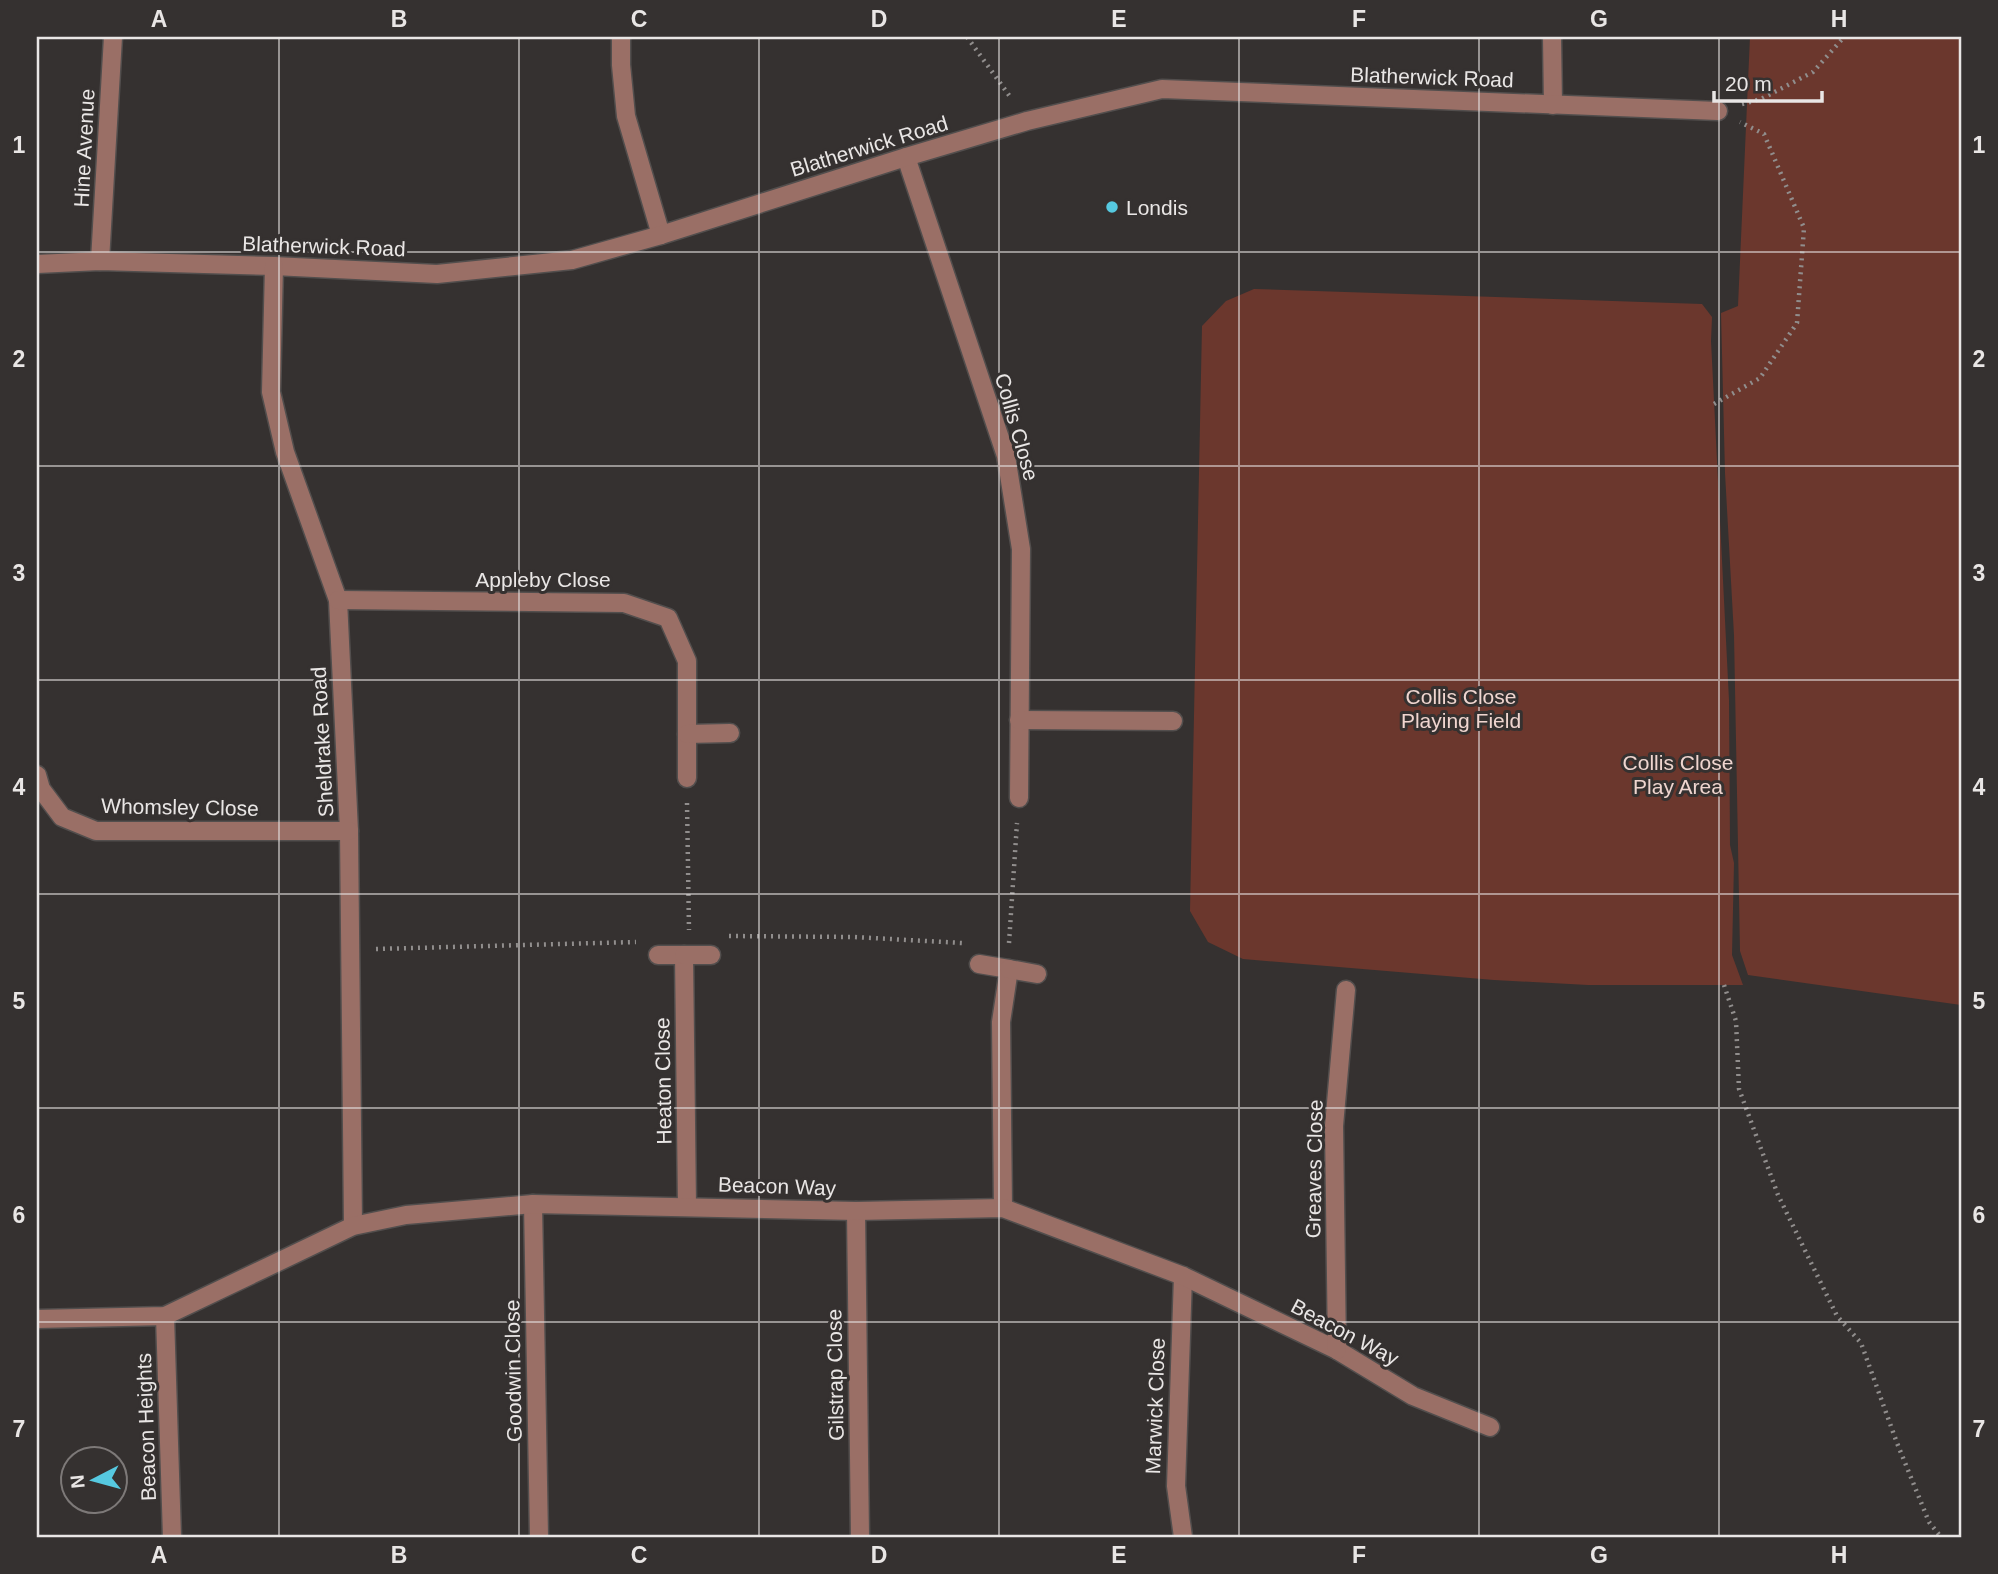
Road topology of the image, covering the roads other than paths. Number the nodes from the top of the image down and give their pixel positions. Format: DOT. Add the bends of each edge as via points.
graph roads {
  1 [pos="113,37"];
  2 [pos="621,37"];
  3 [pos="1552,37"];
  4 [pos="1553,105"];
  5 [pos="1718,111"];
  6 [pos="905,157"];
  7 [pos="661,235"];
  8 [pos="100,261"];
  9 [pos="37,264"];
  10 [pos="274,266"];
  11 [pos="338,600"];
  12 [pos="1019,720"];
  13 [pos="1173,721"];
  14 [pos="730,733"];
  15 [pos="687,734"];
  16 [pos="37,775"];
  17 [pos="687,778"];
  18 [pos="1019,798"];
  19 [pos="349,831"];
  20 [pos="658,955"];
  21 [pos="684,955"];
  22 [pos="711,955"];
  23 [pos="979,964"];
  24 [pos="1009,969"];
  25 [pos="1037,974"];
  26 [pos="1346,990"];
  27 [pos="533,1204"];
  28 [pos="687,1206"];
  29 [pos="1003,1208"];
  30 [pos="856,1211"];
  31 [pos="353,1226"];
  32 [pos="1183,1276"];
  33 [pos="165,1316"];
  34 [pos="37,1319"];
  35 [pos="1336,1350"];
  36 [pos="1490,1427"];
  37 [pos="172,1537"];
  38 [pos="539,1537"];
  39 [pos="860,1537"];
  40 [pos="1183,1537"];
  1 -- 8 [label="street, Hine Avenue"];
  2 -- 7 [label="street" via="626,116"];
  3 -- 4 [label="street"];
  4 -- 5 [label="street, Blatherwick Road"];
  4 -- 6 [label="street, Blatherwick Road" via="1161,89"];
  6 -- 7 [label="street, Blatherwick Road"];
  6 -- 12 [label="street, Collis Close" via="1006,456 1021,549"];
  7 -- 10 [label="street, Blatherwick Road" via="572,260 437,274"];
  8 -- 9 [label="street, Blatherwick Road"];
  8 -- 10 [label="street, Blatherwick Road"];
  10 -- 11 [label="street, Sheldrake Road" via="271,392 285,453"];
  11 -- 15 [label="street, Appleby Close" via="624,603 668,618 687,661"];
  11 -- 19 [label="street, Sheldrake Road"];
  12 -- 13 [label="street"];
  12 -- 18 [label="street, Collis Close"];
  14 -- 15 [label="street"];
  15 -- 17 [label="street, Appleby Close"];
  16 -- 19 [label="street, Whomsley Close" via="41,789 62,817 96,831"];
  19 -- 31 [label="street, Sheldrake Road"];
  20 -- 21 [label="street"];
  21 -- 22 [label="street"];
  21 -- 28 [label="street, Heaton Close"];
  23 -- 24 [label="street"];
  24 -- 25 [label="street"];
  24 -- 29 [label="street" via="1001,1022"];
  26 -- 35 [label="street, Greaves Close" via="1334,1126"];
  27 -- 28 [label="street, Beacon Way"];
  27 -- 31 [label="street, Beacon Way" via="406,1215"];
  27 -- 38 [label="street, Goodwin Close"];
  28 -- 30 [label="street, Beacon Way"];
  29 -- 30 [label="street, Beacon Way"];
  29 -- 32 [label="street, Beacon Way"];
  30 -- 39 [label="street, Gilstrap Close"];
  31 -- 33 [label="street, Beacon Way"];
  32 -- 35 [label="street, Beacon Way"];
  32 -- 40 [label="street, Marwick Close" via="1176,1486"];
  33 -- 34 [label="street, Beacon Way"];
  33 -- 37 [label="street, Beacon Heights"];
  35 -- 36 [label="street, Beacon Way" via="1413,1396"];
}
